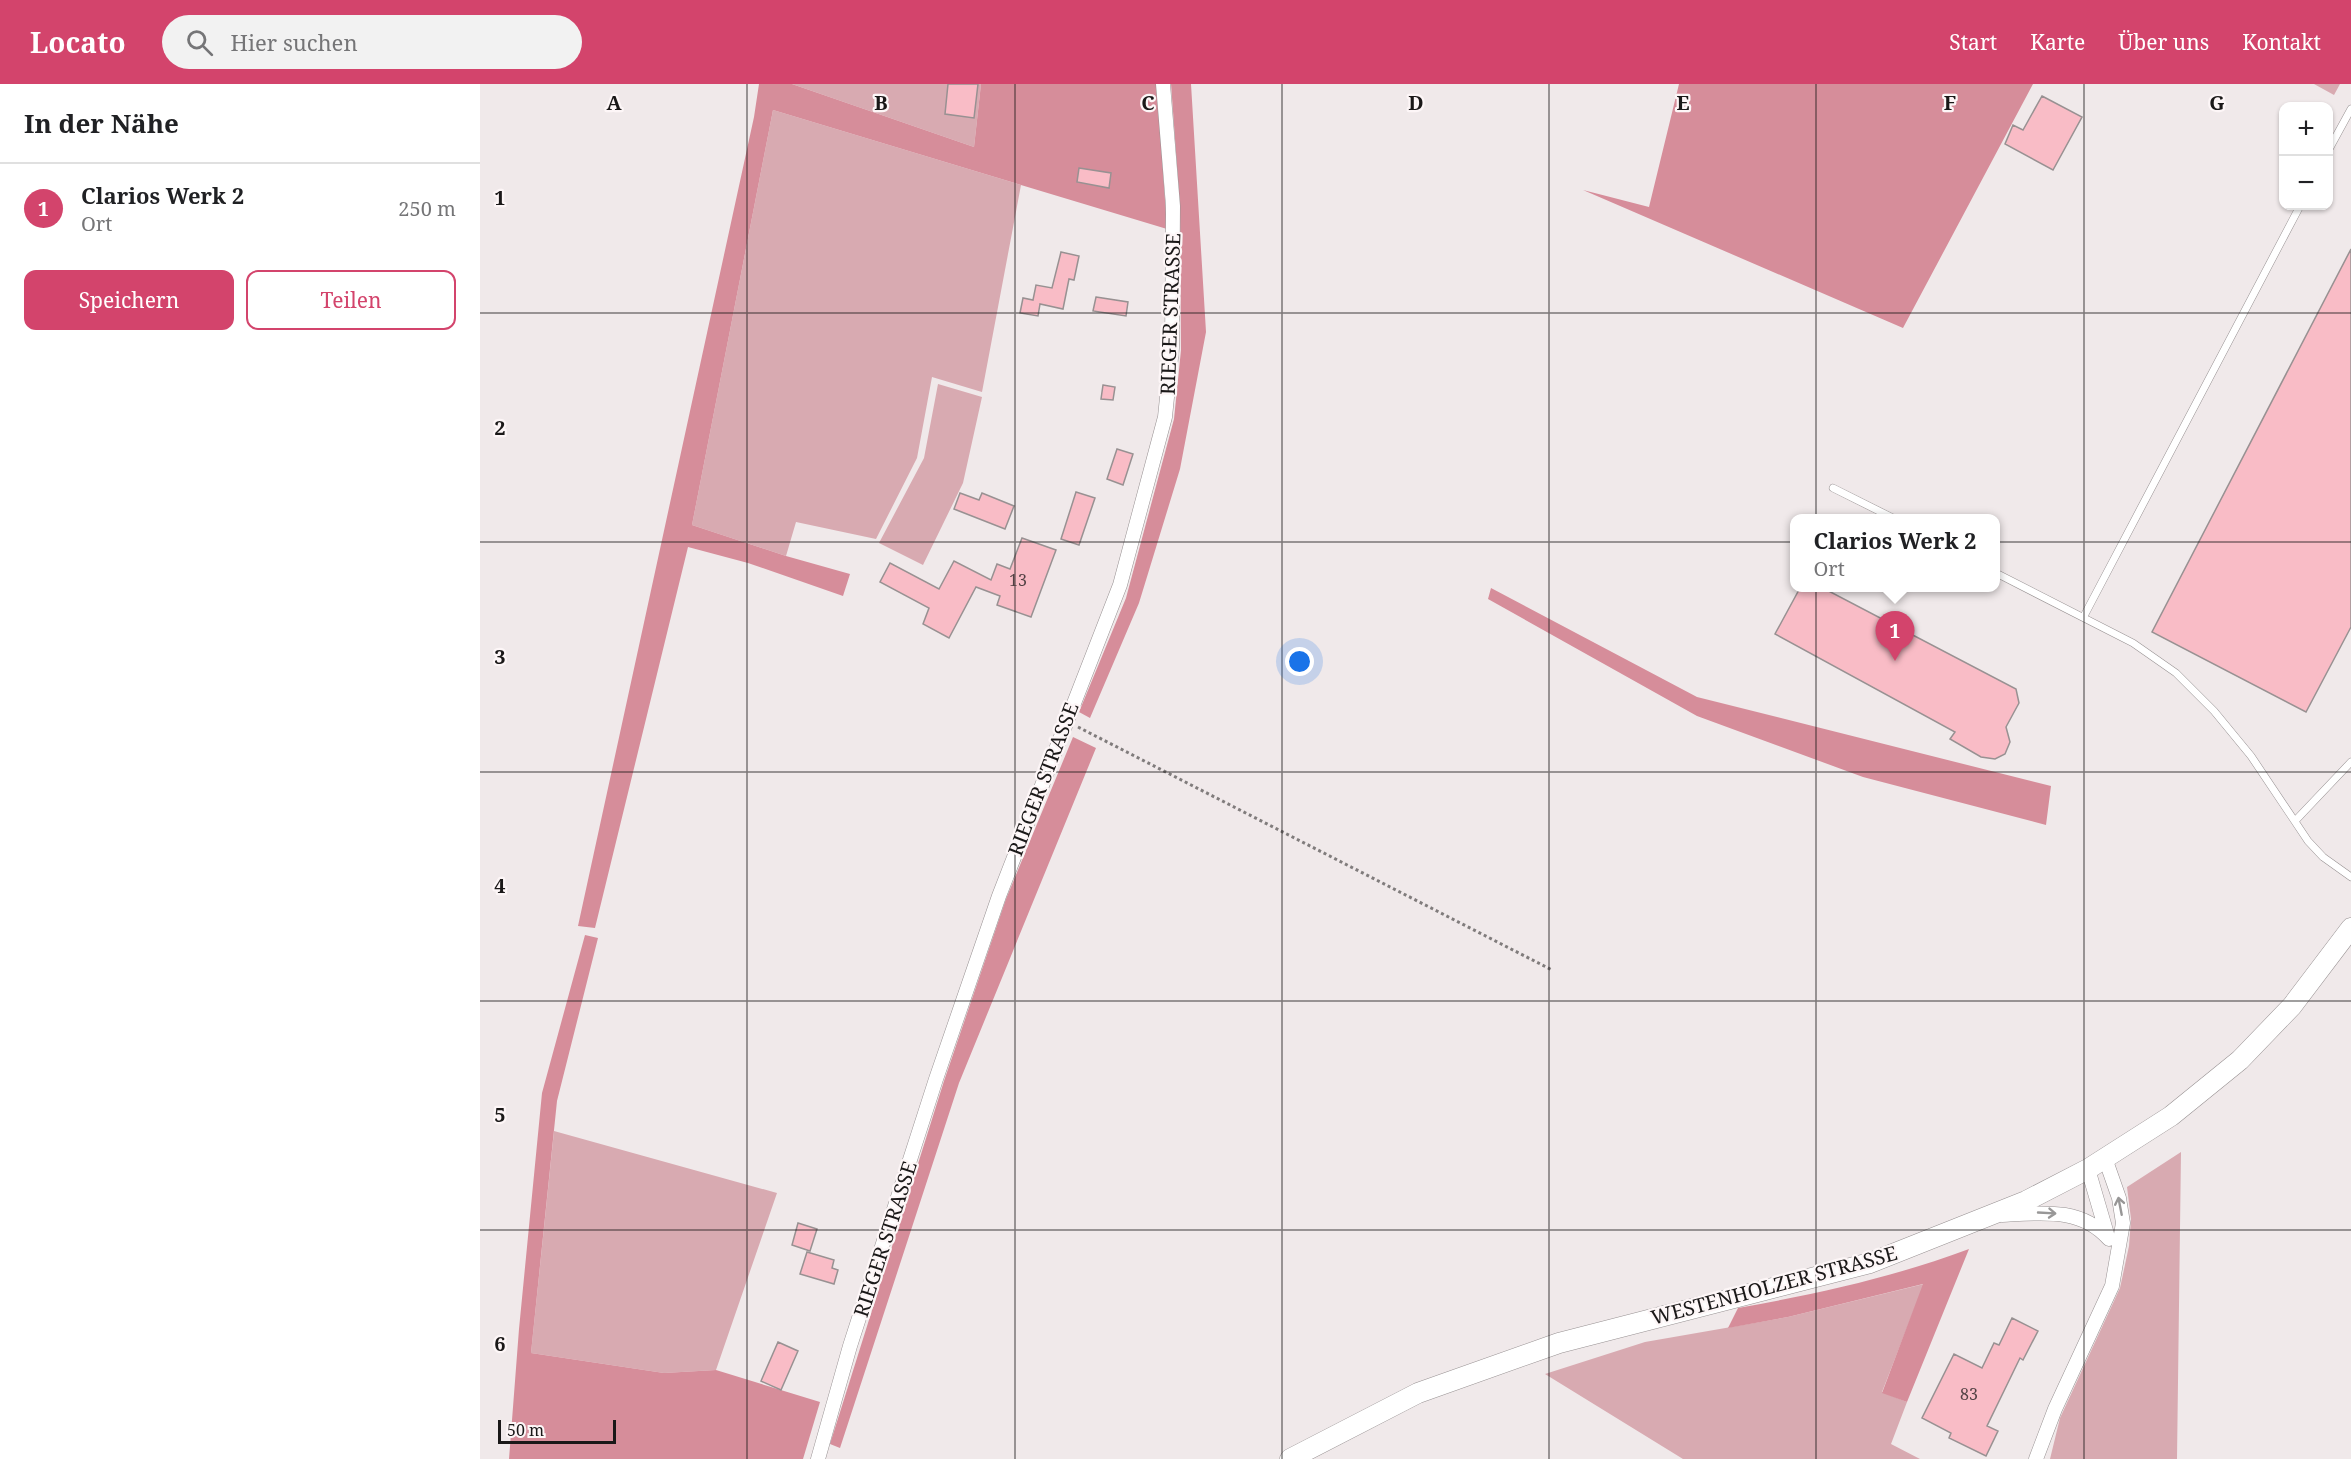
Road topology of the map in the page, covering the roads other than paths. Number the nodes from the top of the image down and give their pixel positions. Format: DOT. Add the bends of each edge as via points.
graph roads {
  1 [pos="1163,84"];
  2 [pos="2351,108"];
  3 [pos="2333,142"];
  4 [pos="2298,210"];
  5 [pos="1833,488"];
  6 [pos="1883,514"];
  7 [pos="2000,575"];
  8 [pos="2084,616"];
  9 [pos="2351,762"];
  10 [pos="2295,820"];
  11 [pos="2351,877"];
  12 [pos="2351,928"];
  13 [pos="2105,1158"];
  14 [pos="2088,1169"];
  15 [pos="1988,1216"];
  16 [pos="2109,1239"];
  17 [pos="2117,1255"];
  18 [pos="818,1459"];
  19 [pos="1290,1459"];
  20 [pos="2036,1459"];
  1 -- 18 [label="street, RIEGER STRASSE" via="1173,206 1172,348 1166,417 1120,585 999,896 850,1346"];
  2 -- 3 [label="lane"];
  4 -- 8 [label="lane"];
  5 -- 6 [label="lane"];
  7 -- 8 [label="lane"];
  8 -- 10 [label="lane" via="2176,673 2251,756"];
  9 -- 10 [label="lane"];
  10 -- 11 [label="lane" via="2323,857"];
  12 -- 13 [label="main road, WESTENHOLZER STRASSE" via="2292,1006 2240,1060 2171,1116"];
  13 -- 14 [label="main road, WESTENHOLZER STRASSE"];
  17 -- 13 [label="street, one-way" via="2123,1223"];
  14 -- 15 [label="main road, WESTENHOLZER STRASSE"];
  14 -- 16 [label="street"];
  15 -- 16 [label="street, one-way" via="2044,1212 2076,1216 2098,1227"];
  15 -- 19 [label="main road, WESTENHOLZER STRASSE" via="1870,1263 1559,1342 1418,1393"];
  16 -- 17 [label="street"];
  17 -- 20 [label="street" via="2112,1286 2055,1408"];
}
